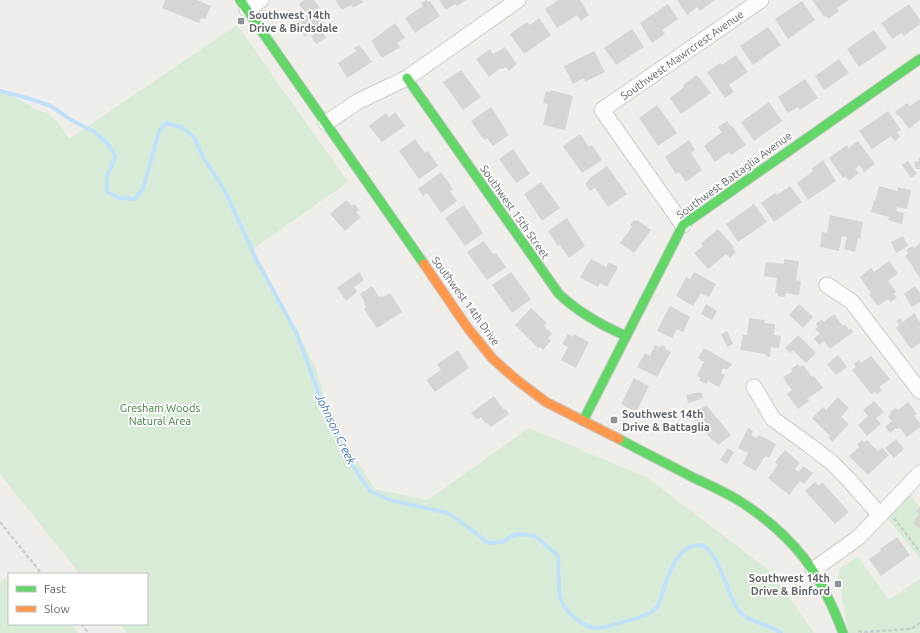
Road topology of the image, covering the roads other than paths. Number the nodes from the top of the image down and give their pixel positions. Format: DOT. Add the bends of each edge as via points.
graph roads {
  1 [pos="261,0"];
  2 [pos="518,0"];
  3 [pos="761,0"];
  4 [pos="244,5"];
  5 [pos="920,59"];
  6 [pos="407,78"];
  7 [pos="326,123"];
  8 [pos="683,225"];
  9 [pos="827,285"];
  10 [pos="626,336"];
  11 [pos="754,387"];
  12 [pos="920,391"];
  13 [pos="583,421"];
  14 [pos="920,473"];
  15 [pos="883,512"];
  16 [pos="812,570"];
  17 [pos="843,633"];
  1 -- 4 [label="street"];
  2 -- 6 [label="street"];
  3 -- 8 [label="street, Southwest Mawrcrest Avenue" via="602,110"];
  4 -- 7 [label="street, Southwest 14th Drive"];
  5 -- 8 [label="street, Southwest Battaglia Avenue"];
  6 -- 7 [label="street" via="357,102"];
  6 -- 10 [label="street, Southwest 15th Street" via="559,294 592,320"];
  7 -- 13 [label="street, Southwest 14th Drive" via="467,327 492,358 546,402"];
  8 -- 10 [label="street, Southwest Battaglia Avenue"];
  9 -- 12 [label="street" via="852,302"];
  10 -- 13 [label="street, Southwest Battaglia Avenue"];
  11 -- 15 [label="street" via="774,419 831,462"];
  13 -- 16 [label="street, Southwest 14th Drive" via="749,507 785,537"];
  14 -- 15 [label="street"];
  15 -- 16 [label="street" via="858,538"];
  16 -- 17 [label="street, Southwest 14th Drive" via="829,598"];
}
